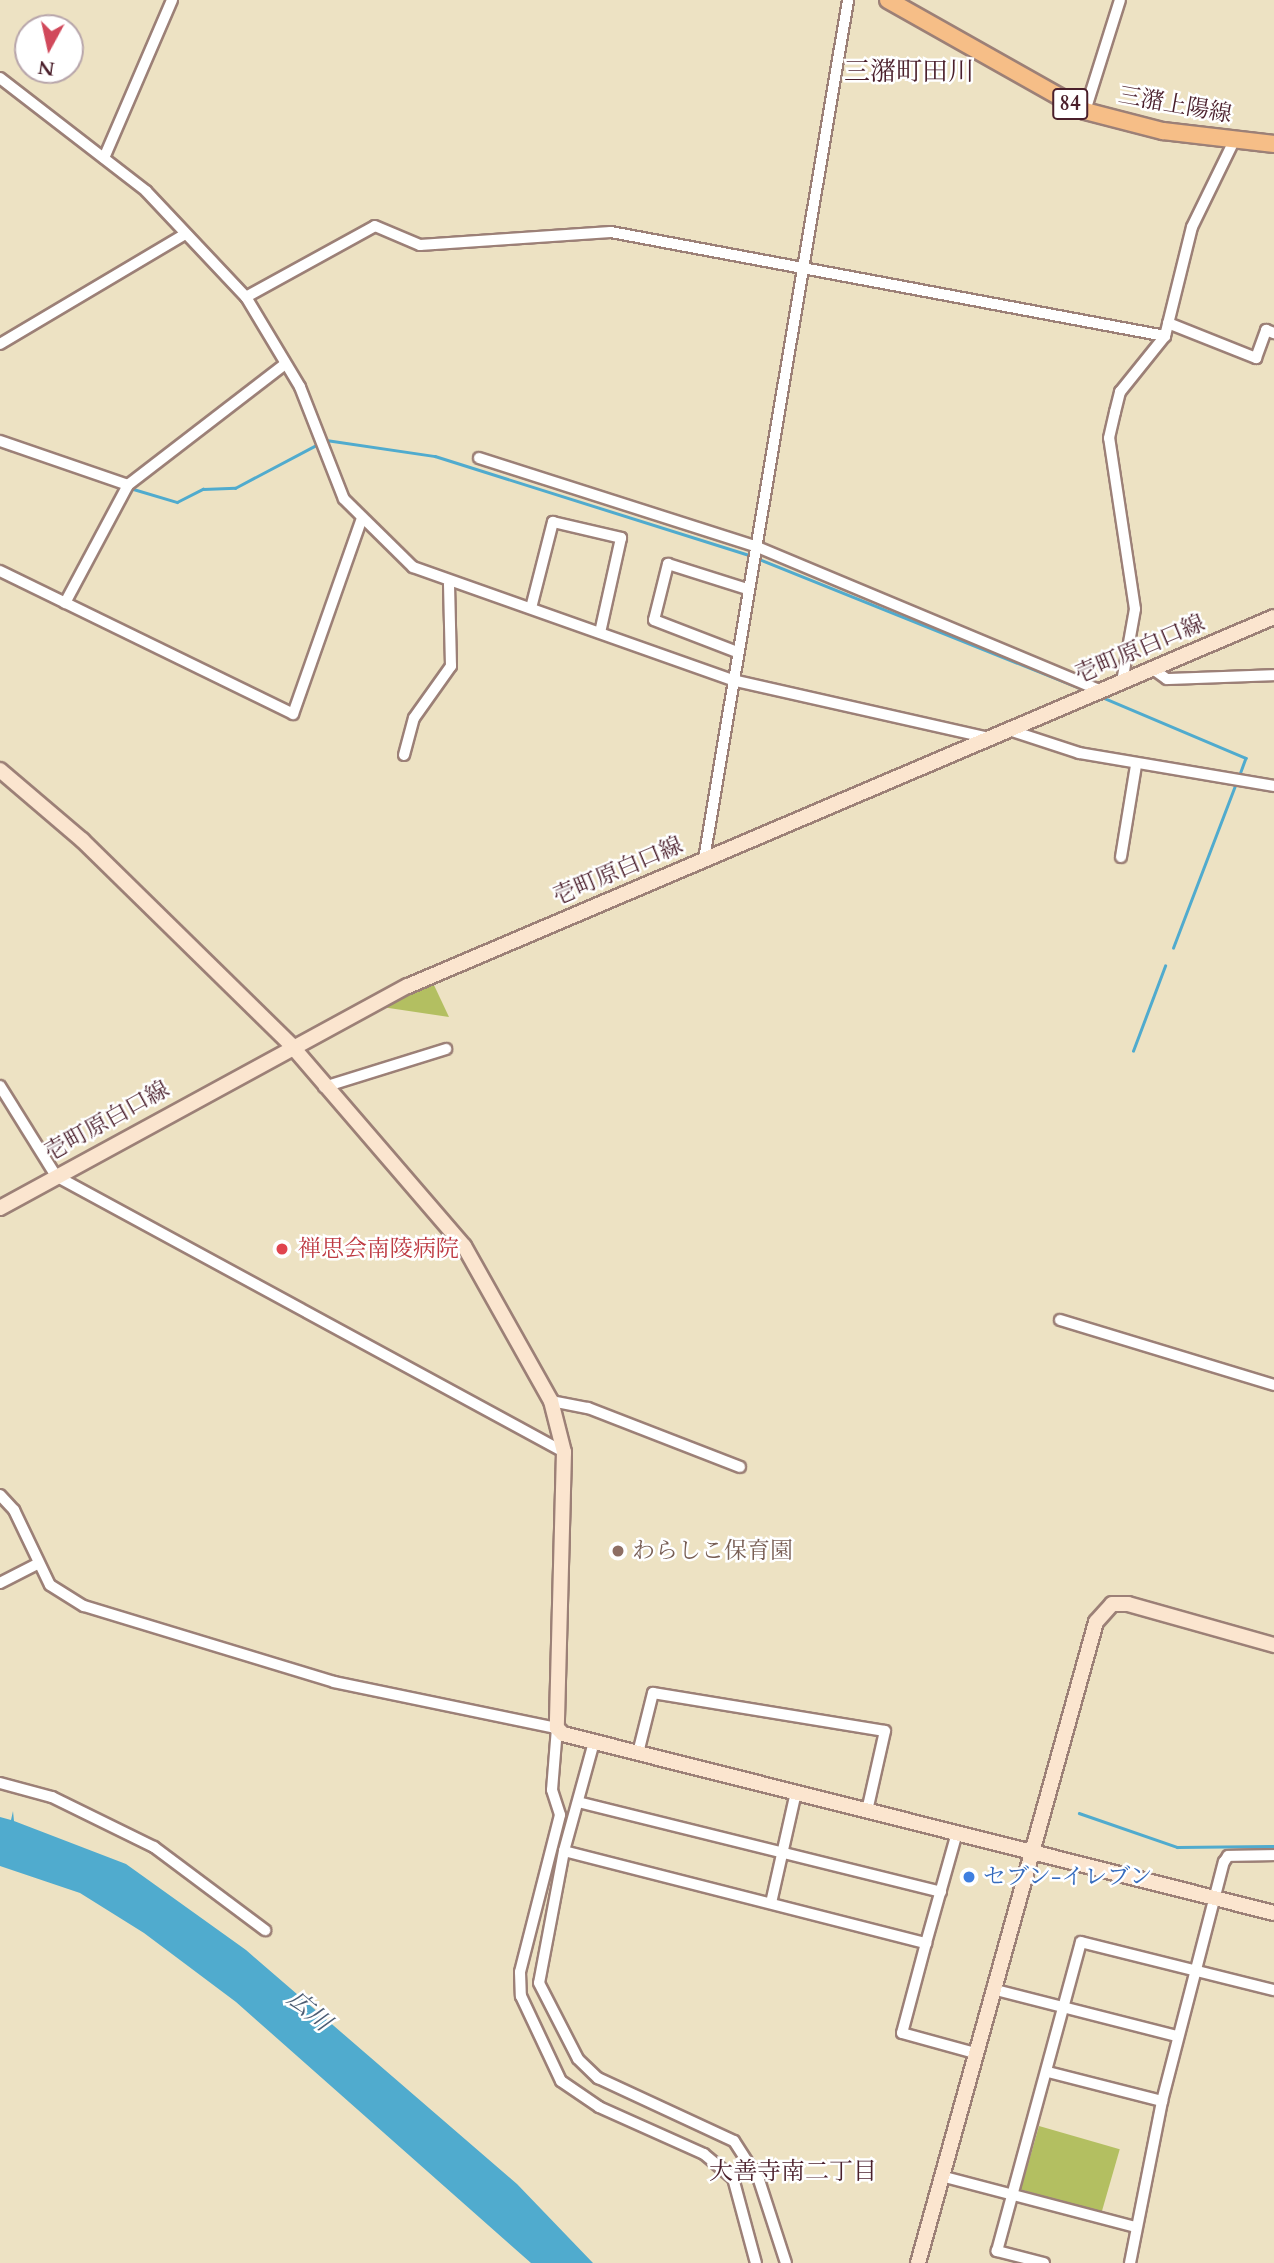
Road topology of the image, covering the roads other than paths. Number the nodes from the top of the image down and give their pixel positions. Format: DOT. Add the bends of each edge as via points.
graph roads {
  1 [pos="172,0"];
  2 [pos="848,0"];
  3 [pos="888,0"];
  4 [pos="1119,0"];
  5 [pos="0,78"];
  6 [pos="1085,111"];
  7 [pos="1235,139"];
  8 [pos="1274,144"];
  9 [pos="104,158"];
  10 [pos="185,234"];
  11 [pos="802,268"];
  12 [pos="246,296"];
  13 [pos="1168,323"];
  14 [pos="1274,333"];
  15 [pos="1165,336"];
  16 [pos="0,344"];
  17 [pos="284,365"];
  18 [pos="0,441"];
  19 [pos="479,458"];
  20 [pos="128,485"];
  21 [pos="361,521"];
  22 [pos="755,546"];
  23 [pos="0,571"];
  24 [pos="449,584"];
  25 [pos="747,589"];
  26 [pos="65,603"];
  27 [pos="531,608"];
  28 [pos="1274,617"];
  29 [pos="600,633"];
  30 [pos="737,652"];
  31 [pos="1153,669"];
  32 [pos="1274,675"];
  33 [pos="732,680"];
  34 [pos="1122,682"];
  35 [pos="1100,690"];
  36 [pos="1009,730"];
  37 [pos="989,738"];
  38 [pos="404,755"];
  39 [pos="1136,765"];
  40 [pos="0,770"];
  41 [pos="1274,786"];
  42 [pos="1121,857"];
  43 [pos="704,859"];
  44 [pos="290,1045"];
  45 [pos="446,1049"];
  46 [pos="0,1086"];
  47 [pos="324,1087"];
  48 [pos="56,1176"];
  49 [pos="0,1208"];
  50 [pos="1060,1320"];
  51 [pos="1274,1385"];
  52 [pos="551,1401"];
  53 [pos="564,1452"];
  54 [pos="740,1467"];
  55 [pos="0,1495"];
  56 [pos="35,1565"];
  57 [pos="0,1583"];
  58 [pos="1274,1645"];
  59 [pos="557,1728"];
  60 [pos="594,1742"];
  61 [pos="638,1752"];
  62 [pos="0,1783"];
  63 [pos="796,1792"];
  64 [pos="578,1802"];
  65 [pos="867,1811"];
  66 [pos="957,1833"];
  67 [pos="564,1851"];
  68 [pos="1029,1851"];
  69 [pos="784,1853"];
  70 [pos="1274,1855"];
  71 [pos="941,1892"];
  72 [pos="1214,1899"];
  73 [pos="771,1903"];
  74 [pos="1274,1913"];
  75 [pos="265,1930"];
  76 [pos="926,1943"];
  77 [pos="1196,1971"];
  78 [pos="992,1989"];
  79 [pos="1274,1990"];
  80 [pos="1064,2008"];
  81 [pos="1177,2036"];
  82 [pos="975,2053"];
  83 [pos="1048,2072"];
  84 [pos="1162,2101"];
  85 [pos="942,2176"];
  86 [pos="1013,2194"];
  87 [pos="1136,2227"];
  88 [pos="756,2263"];
  89 [pos="786,2263"];
  90 [pos="918,2263"];
  91 [pos="1044,2263"];
  92 [pos="1130,2263"];
  1 -- 9 [label="street"];
  2 -- 11 [label="street"];
  3 -- 6 [label="main road, 三潴上陽線 / 84"];
  4 -- 6 [label="street"];
  5 -- 9 [label="street"];
  6 -- 7 [label="main road, 三潴上陽線 / 84" via="1163,131"];
  7 -- 8 [label="main road, 三潴上陽線 / 84"];
  7 -- 13 [label="street" via="1192,227"];
  9 -- 10 [label="street"];
  10 -- 12 [label="street"];
  10 -- 16 [label="street"];
  11 -- 12 [label="street" via="611,232 420,245 375,226"];
  11 -- 15 [label="street"];
  11 -- 22 [label="street"];
  12 -- 17 [label="street"];
  13 -- 14 [label="street" via="1256,358 1266,330"];
  13 -- 15 [label="street"];
  15 -- 34 [label="street" via="1120,392 1109,439 1135,610"];
  17 -- 20 [label="street"];
  17 -- 21 [label="street" via="332,457 344,499"];
  18 -- 20 [label="street"];
  19 -- 22 [label="street"];
  20 -- 26 [label="street"];
  21 -- 24 [label="street" via="412,566"];
  21 -- 26 [label="street" via="293,714"];
  22 -- 25 [label="street"];
  22 -- 35 [label="street"];
  23 -- 26 [label="street"];
  24 -- 27 [label="street"];
  24 -- 38 [label="street" via="451,666 414,718"];
  25 -- 30 [label="street"];
  25 -- 30 [label="street" via="668,564 654,620"];
  27 -- 29 [label="street"];
  27 -- 29 [label="street" via="552,522 621,538"];
  28 -- 31 [label="street, 壱町原白口線"];
  29 -- 33 [label="street"];
  30 -- 33 [label="street"];
  31 -- 32 [label="street" via="1167,679"];
  31 -- 34 [label="street, 壱町原白口線"];
  33 -- 37 [label="street"];
  33 -- 43 [label="street"];
  34 -- 35 [label="street, 壱町原白口線"];
  35 -- 36 [label="street, 壱町原白口線"];
  36 -- 37 [label="street, 壱町原白口線"];
  36 -- 39 [label="street"];
  37 -- 43 [label="street, 壱町原白口線"];
  39 -- 41 [label="street"];
  39 -- 42 [label="street"];
  40 -- 44 [label="street" via="82,840"];
  43 -- 44 [label="street, 壱町原白口線" via="408,986"];
  44 -- 47 [label="street"];
  44 -- 48 [label="street, 壱町原白口線"];
  45 -- 47 [label="street"];
  46 -- 48 [label="street"];
  47 -- 52 [label="street" via="427,1196 464,1246"];
  48 -- 49 [label="street, 壱町原白口線"];
  48 -- 53 [label="street"];
  50 -- 51 [label="street"];
  52 -- 53 [label="street"];
  52 -- 54 [label="street" via="588,1408"];
  53 -- 59 [label="street"];
  55 -- 56 [label="street" via="14,1510"];
  56 -- 57 [label="street"];
  56 -- 59 [label="street" via="50,1586 84,1606 334,1682"];
  58 -- 68 [label="street" via="1112,1604 1097,1622"];
  59 -- 60 [label="street"];
  59 -- 88 [label="street" via="552,1790 559,1815 520,1972 521,1996 561,2081 599,2107 704,2154 733,2178"];
  60 -- 61 [label="street"];
  60 -- 64 [label="street"];
  61 -- 63 [label="street"];
  61 -- 65 [label="street" via="653,1693 885,1731"];
  62 -- 75 [label="street" via="52,1797 154,1847"];
  63 -- 65 [label="street"];
  63 -- 69 [label="street"];
  64 -- 67 [label="street"];
  64 -- 69 [label="street"];
  65 -- 66 [label="street"];
  66 -- 68 [label="street"];
  66 -- 71 [label="street"];
  67 -- 73 [label="street"];
  67 -- 89 [label="street" via="540,1983 566,2037 587,2069 616,2090 734,2141 759,2180"];
  68 -- 72 [label="street"];
  68 -- 78 [label="street"];
  69 -- 71 [label="street"];
  69 -- 73 [label="street"];
  70 -- 72 [label="street" via="1227,1856"];
  71 -- 76 [label="street"];
  72 -- 74 [label="street"];
  72 -- 77 [label="street"];
  73 -- 76 [label="street"];
  76 -- 82 [label="street" via="902,2033"];
  77 -- 79 [label="street"];
  77 -- 80 [label="street" via="1081,1942"];
  77 -- 81 [label="street"];
  78 -- 80 [label="street"];
  78 -- 82 [label="street"];
  80 -- 81 [label="street"];
  80 -- 83 [label="street"];
  81 -- 84 [label="street"];
  82 -- 85 [label="street"];
  83 -- 84 [label="street"];
  83 -- 86 [label="street"];
  84 -- 87 [label="street"];
  85 -- 86 [label="street"];
  85 -- 90 [label="street"];
  86 -- 87 [label="street"];
  86 -- 91 [label="street" via="997,2251"];
  87 -- 92 [label="street"];
}
